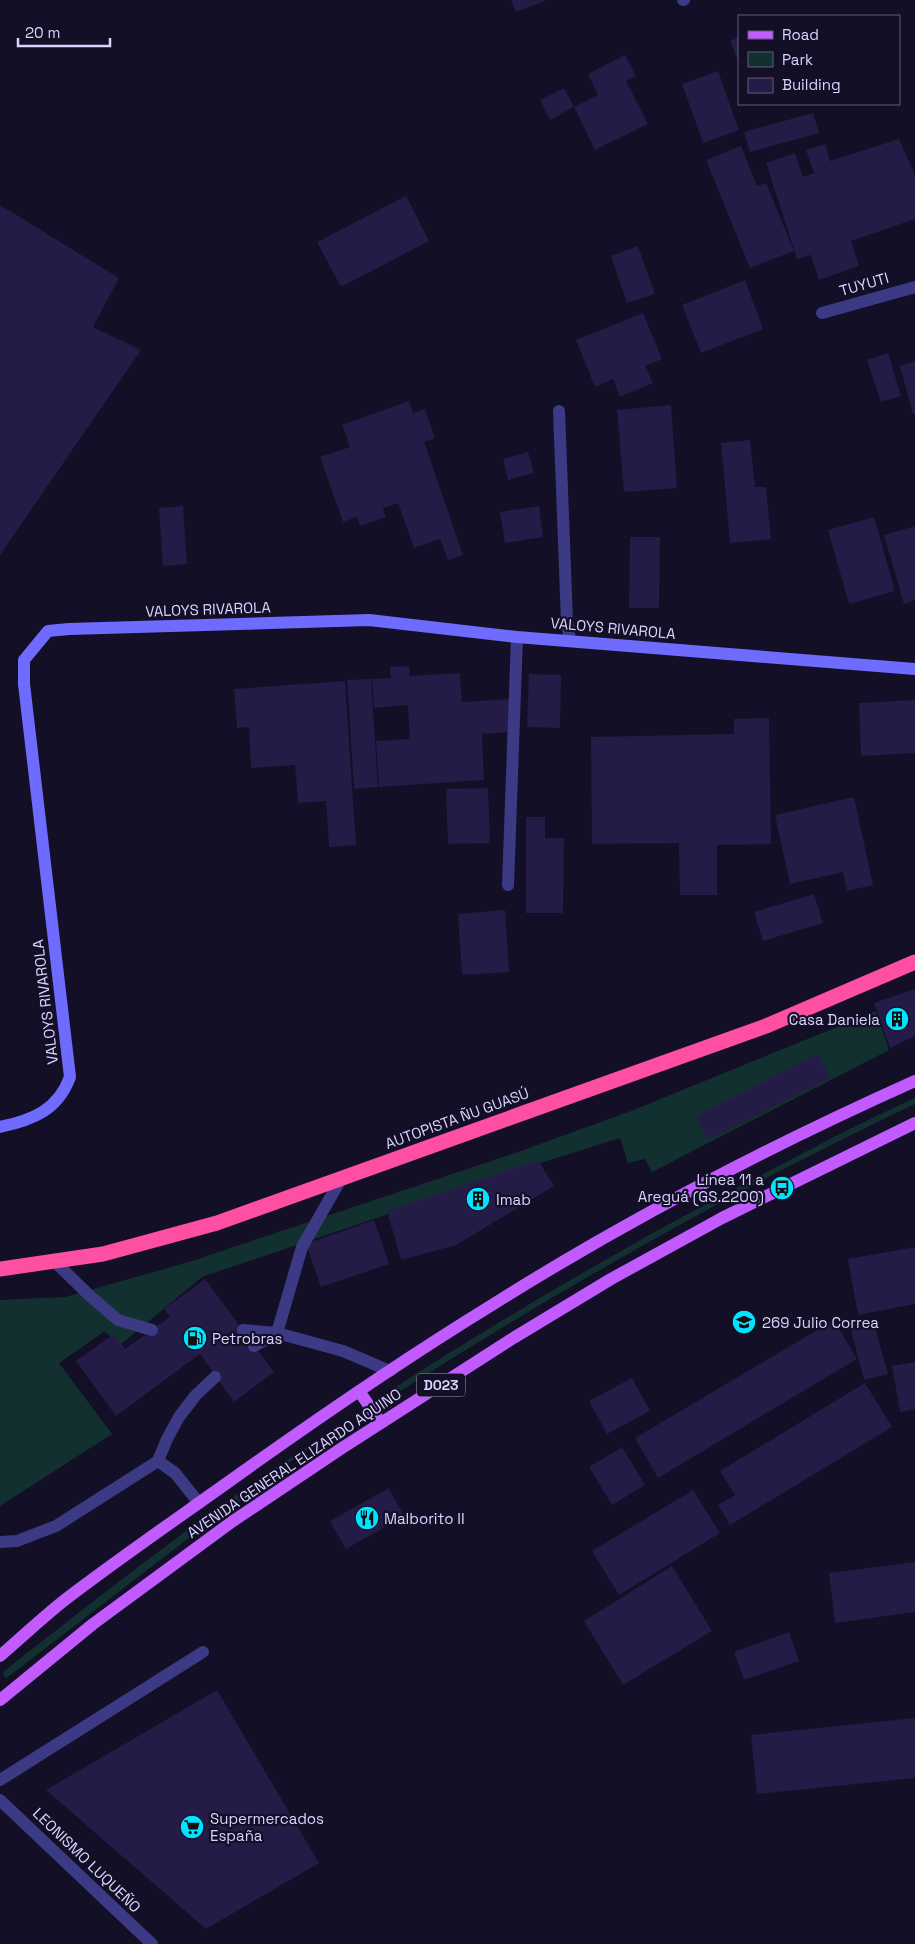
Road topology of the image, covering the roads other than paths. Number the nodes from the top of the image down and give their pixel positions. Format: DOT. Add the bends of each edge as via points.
graph roads {
  1 [pos="915,287"];
  2 [pos="822,313"];
  3 [pos="559,411"];
  4 [pos="517,637"];
  5 [pos="570,640"];
  6 [pos="915,670"];
  7 [pos="508,886"];
  8 [pos="915,962"];
  9 [pos="915,1080"];
  10 [pos="915,1123"];
  11 [pos="0,1127"];
  12 [pos="341,1179"];
  13 [pos="54,1261"];
  14 [pos="0,1269"];
  15 [pos="152,1330"];
  16 [pos="243,1330"];
  17 [pos="277,1333"];
  18 [pos="254,1346"];
  19 [pos="390,1370"];
  20 [pos="215,1377"];
  21 [pos="359,1391"];
  22 [pos="381,1423"];
  23 [pos="158,1462"];
  24 [pos="199,1504"];
  25 [pos="0,1542"];
  26 [pos="204,1652"];
  27 [pos="0,1656"];
  28 [pos="0,1700"];
  29 [pos="0,1780"];
  30 [pos="0,1800"];
  31 [pos="152,1944"];
  1 -- 2 [label="street, TUYUTI"];
  3 -- 5 [label="street"];
  4 -- 5 [label="street, VALOYS RIVAROLA"];
  4 -- 7 [label="street"];
  4 -- 11 [label="street, VALOYS RIVAROLA" via="369,620 48,631 24,660 24,684 70,1077 57,1102 38,1115"];
  5 -- 6 [label="street, VALOYS RIVAROLA"];
  8 -- 12 [label="highway, AUTOPISTA ÑU GUASÚ" via="766,1026"];
  9 -- 19 [label="main road, AVENIDA GENERAL ELIZARDO AQUINO" via="703,1183 492,1305"];
  10 -- 22 [label="main road, AVENIDA GENERAL ELIZARDO AQUINO / D023" via="731,1214 611,1278"];
  12 -- 13 [label="highway, AUTOPISTA ÑU GUASÚ" via="217,1223 103,1254"];
  12 -- 17 [label="street" via="306,1236"];
  13 -- 14 [label="highway, AUTOPISTA ÑU GUASÚ"];
  13 -- 15 [label="street" via="118,1320"];
  16 -- 17 [label="street"];
  17 -- 18 [label="street"];
  17 -- 19 [label="street" via="343,1351"];
  19 -- 21 [label="main road, AVENIDA GENERAL ELIZARDO AQUINO"];
  20 -- 23 [label="street" via="179,1418"];
  21 -- 22 [label="main road"];
  21 -- 24 [label="main road, AVENIDA GENERAL ELIZARDO AQUINO"];
  22 -- 28 [label="main road, AVENIDA GENERAL ELIZARDO AQUINO / D023" via="233,1521 93,1624"];
  23 -- 24 [label="street" via="175,1473"];
  23 -- 25 [label="street" via="56,1526 16,1541"];
  24 -- 27 [label="main road, AVENIDA GENERAL ELIZARDO AQUINO" via="65,1600"];
  26 -- 29 [label="street"];
  30 -- 31 [label="street, LEONISMO LUQUEÑO"];
}
